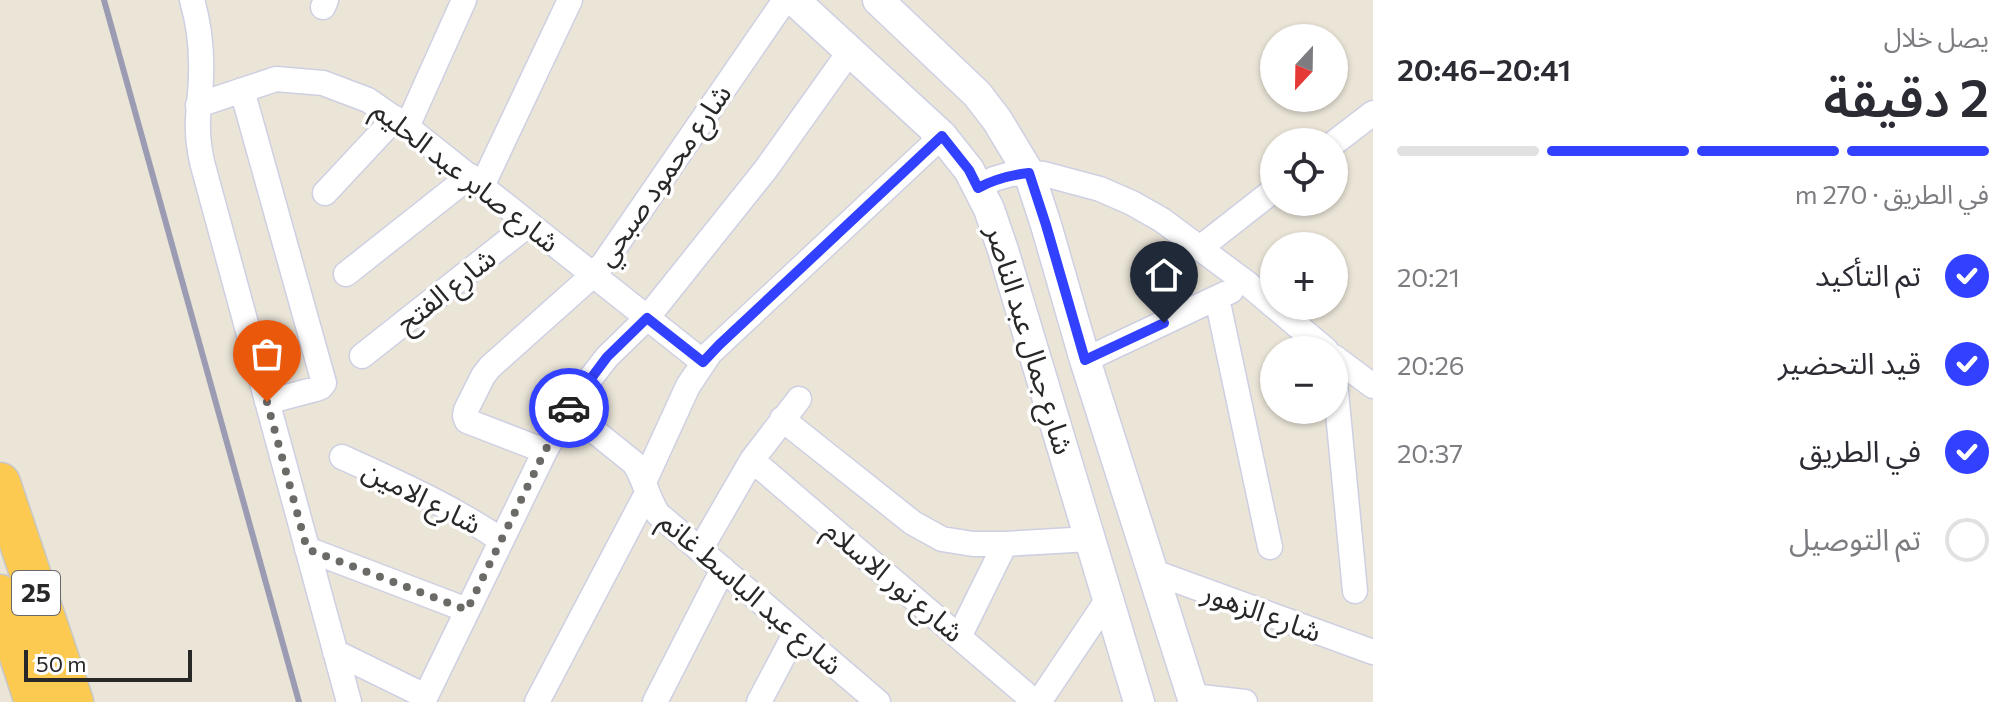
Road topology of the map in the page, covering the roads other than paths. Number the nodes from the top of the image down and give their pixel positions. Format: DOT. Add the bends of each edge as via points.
graph roads {
  1 [pos="464,0"];
  2 [pos="570,0"];
  3 [pos="785,0"];
  4 [pos="794,0"];
  5 [pos="878,0"];
  6 [pos="200,5"];
  7 [pos="850,51"];
  8 [pos="242,90"];
  9 [pos="198,105"];
  10 [pos="1373,113"];
  11 [pos="401,122"];
  12 [pos="1348,132"];
  13 [pos="942,136"];
  14 [pos="1029,173"];
  15 [pos="476,181"];
  16 [pos="978,188"];
  17 [pos="325,193"];
  18 [pos="1260,201"];
  19 [pos="529,224"];
  20 [pos="1200,248"];
  21 [pos="346,274"];
  22 [pos="593,275"];
  23 [pos="1248,284"];
  24 [pos="1260,294"];
  25 [pos="1217,298"];
  26 [pos="647,318"];
  27 [pos="1291,320"];
  28 [pos="1309,336"];
  29 [pos="362,356"];
  30 [pos="1085,360"];
  31 [pos="703,362"];
  32 [pos="1348,367"];
  33 [pos="1373,386"];
  34 [pos="799,399"];
  35 [pos="267,402"];
  36 [pos="568,410"];
  37 [pos="782,419"];
  38 [pos="1339,424"];
  39 [pos="545,451"];
  40 [pos="342,457"];
  41 [pos="752,460"];
  42 [pos="0,483"];
  43 [pos="645,487"];
  44 [pos="501,540"];
  45 [pos="1142,540"];
  46 [pos="1005,544"];
  47 [pos="1270,547"];
  48 [pos="307,549"];
  49 [pos="700,550"];
  50 [pos="1093,550"];
  51 [pos="723,569"];
  52 [pos="1151,571"];
  53 [pos="1355,591"];
  54 [pos="0,595"];
  55 [pos="1108,599"];
  56 [pos="467,610"];
  57 [pos="796,632"];
  58 [pos="959,637"];
  59 [pos="335,652"];
  60 [pos="1373,652"];
  61 [pos="854,694"];
  62 [pos="424,699"];
  63 [pos="1193,699"];
  64 [pos="35,702"];
  65 [pos="73,702"];
  66 [pos="349,702"];
  67 [pos="537,702"];
  68 [pos="655,702"];
  69 [pos="759,702"];
  70 [pos="878,702"];
  71 [pos="1037,702"];
  72 [pos="1139,702"];
  73 [pos="1245,702"];
  1 -- 11 [label="street"];
  2 -- 15 [label="street"];
  3 -- 22 [label="street, شارع محمود صبحي"];
  4 -- 7 [label="street, شارع جمال عبد الناصر"];
  5 -- 14 [label="street, شارع جمال عبد الناصر" via="977,94"];
  6 -- 9 [label="street"];
  7 -- 13 [label="street, شارع جمال عبد الناصر"];
  7 -- 26 [label="street" via="766,169"];
  8 -- 9 [label="street, شارع صابر عبد الحليم"];
  8 -- 11 [label="street, شارع صابر عبد الحليم" via="276,79 323,83 368,100"];
  8 -- 35 [label="street" via="324,383"];
  9 -- 35 [label="street" via="202,162"];
  10 -- 12 [label="street"];
  11 -- 15 [label="street, شارع صابر عبد الحليم"];
  11 -- 17 [label="street"];
  13 -- 16 [label="street, شارع جمال عبد الناصر"];
  13 -- 31 [label="street"];
  14 -- 16 [label="street"];
  14 -- 20 [label="street" via="1100,189 1132,203"];
  14 -- 30 [label="street, شارع جمال عبد الناصر"];
  15 -- 19 [label="street, شارع صابر عبد الحليم"];
  15 -- 21 [label="street"];
  16 -- 50 [label="street, شارع جمال عبد الناصر" via="1003,250"];
  18 -- 20 [label="street"];
  19 -- 22 [label="street, شارع صابر عبد الحليم"];
  19 -- 29 [label="street, شارع الفتح"];
  20 -- 23 [label="street"];
  22 -- 26 [label="street, شارع صابر عبد الحليم"];
  22 -- 39 [label="street, شارع محمود صبحي" via="490,367 466,410 467,421"];
  23 -- 24 [label="street"];
  23 -- 25 [label="street"];
  25 -- 30 [label="street"];
  25 -- 47 [label="street"];
  26 -- 31 [label="street, شارع صابر عبد الحليم"];
  26 -- 36 [label="street" via="607,357"];
  27 -- 28 [label="street"];
  30 -- 45 [label="street, شارع جمال عبد الناصر"];
  31 -- 43 [label="street"];
  32 -- 33 [label="street"];
  34 -- 37 [label="street"];
  35 -- 48 [label="street"];
  36 -- 39 [label="street"];
  36 -- 43 [label="street, شارع عبد الباسط غانم" via="634,463"];
  37 -- 41 [label="street"];
  37 -- 46 [label="street" via="913,523 942,539"];
  38 -- 53 [label="street"];
  39 -- 44 [label="street"];
  40 -- 44 [label="street, شارع الامين" via="424,494"];
  41 -- 49 [label="street"];
  41 -- 58 [label="street, شارع نور الاسلام"];
  42 -- 65 [label="highway, 25"];
  43 -- 49 [label="street, شارع عبد الباسط غانم" via="658,514"];
  43 -- 67 [label="street"];
  44 -- 56 [label="street"];
  45 -- 50 [label="street"];
  45 -- 52 [label="street, شارع جمال عبد الناصر"];
  46 -- 50 [label="street"];
  46 -- 58 [label="street"];
  48 -- 56 [label="street"];
  48 -- 59 [label="street"];
  49 -- 51 [label="street, شارع عبد الباسط غانم"];
  50 -- 55 [label="street, شارع جمال عبد الناصر"];
  51 -- 57 [label="street, شارع عبد الباسط غانم"];
  51 -- 68 [label="street"];
  52 -- 60 [label="street, شارع الزهور"];
  52 -- 63 [label="street, شارع جمال عبد الناصر"];
  54 -- 64 [label="highway, 25"];
  55 -- 71 [label="street"];
  55 -- 72 [label="street, شارع جمال عبد الناصر"];
  56 -- 62 [label="street"];
  57 -- 61 [label="street, شارع عبد الباسط غانم"];
  57 -- 69 [label="street"];
  58 -- 71 [label="street, شارع نور الاسلام"];
  59 -- 62 [label="street"];
  59 -- 66 [label="street"];
  61 -- 70 [label="street, شارع عبد الباسط غانم"];
  63 -- 73 [label="street"];
}
